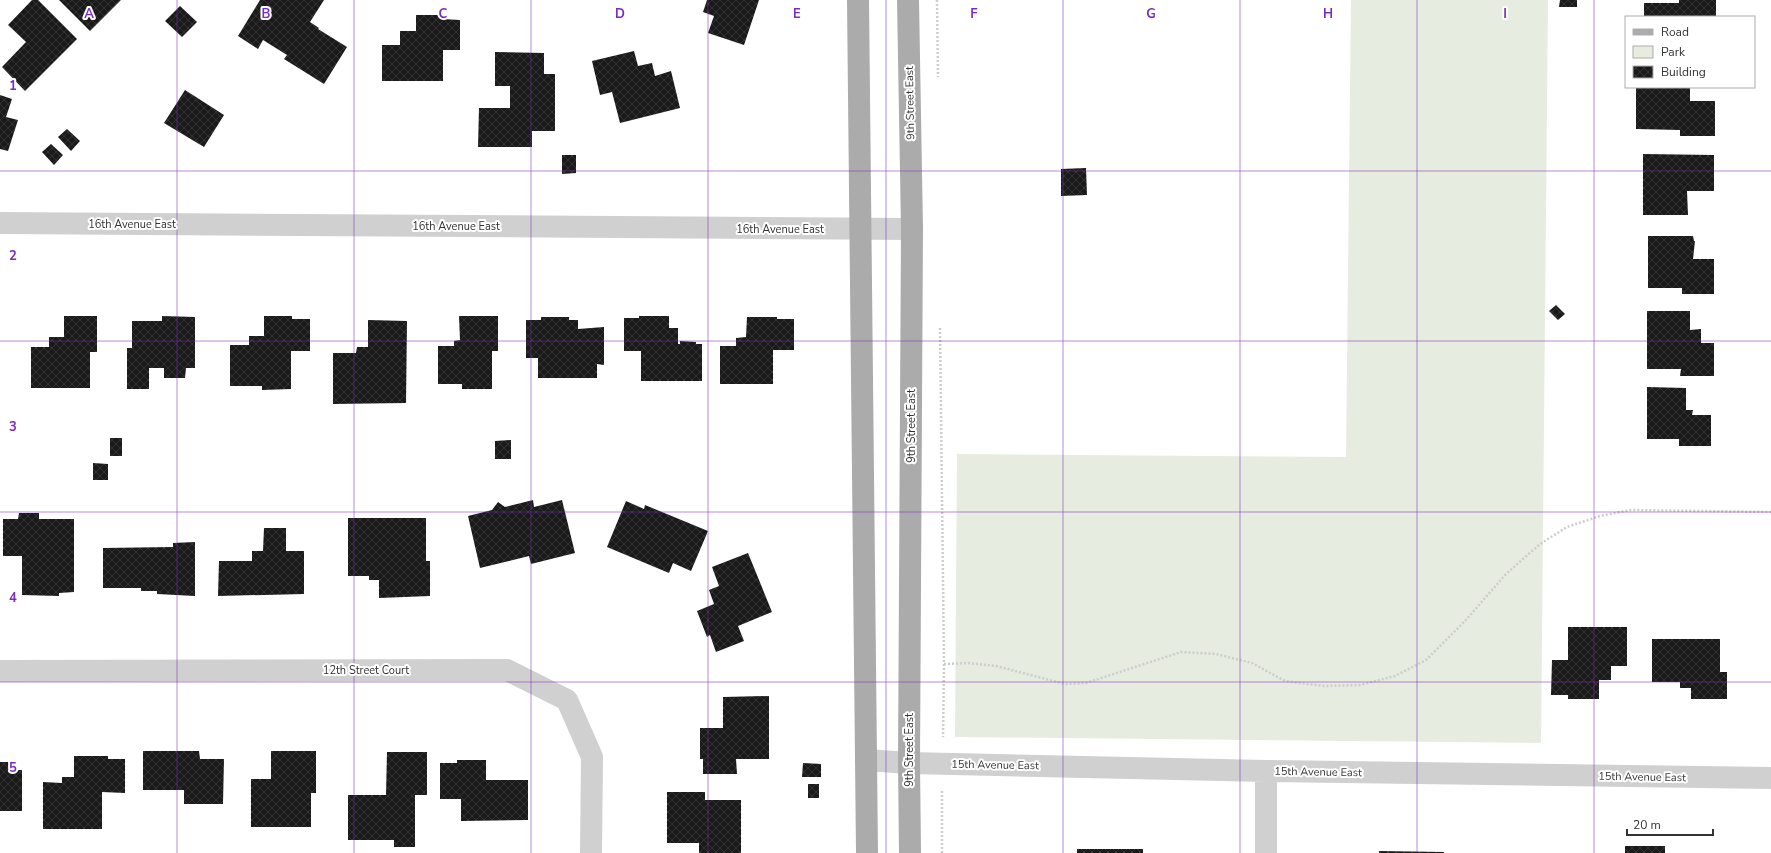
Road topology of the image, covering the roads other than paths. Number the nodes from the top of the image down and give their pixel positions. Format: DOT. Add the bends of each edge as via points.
graph roads {
  1 [pos="858,0"];
  2 [pos="908,0"];
  3 [pos="0,223"];
  4 [pos="912,229"];
  5 [pos="860,230"];
  6 [pos="0,671"];
  7 [pos="866,760"];
  8 [pos="909,762"];
  9 [pos="1266,771"];
  10 [pos="1771,778"];
  11 [pos="591,853"];
  12 [pos="867,853"];
  13 [pos="910,853"];
  14 [pos="1266,853"];
  1 -- 5 [label="main road"];
  2 -- 4 [label="main road, 9th Street East"];
  3 -- 5 [label="street, 16th Avenue East"];
  4 -- 5 [label="street, 16th Avenue East"];
  4 -- 8 [label="main road, 9th Street East"];
  5 -- 7 [label="main road"];
  6 -- 11 [label="street, 12th Street Court" via="507,670 567,700 592,757"];
  7 -- 8 [label="street, 15th Avenue East"];
  7 -- 12 [label="main road"];
  8 -- 9 [label="street, 15th Avenue East"];
  8 -- 13 [label="main road, 9th Street East"];
  9 -- 10 [label="street, 15th Avenue East"];
  9 -- 14 [label="street"];
}
